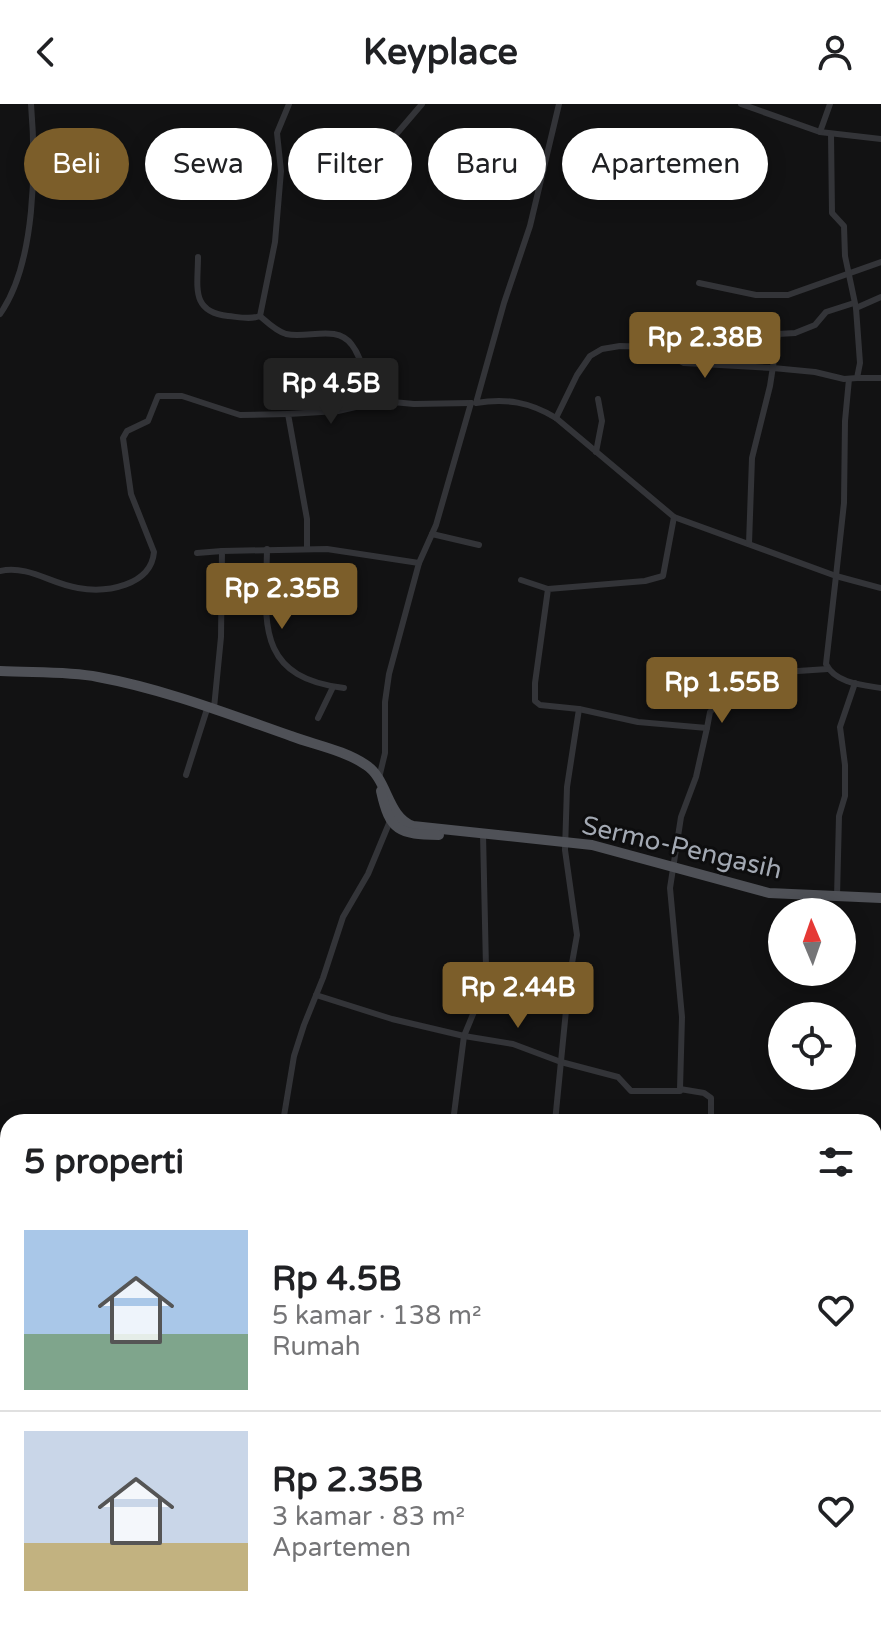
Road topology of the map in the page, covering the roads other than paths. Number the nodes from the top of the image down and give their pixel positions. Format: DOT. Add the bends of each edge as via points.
graph roads {
  1 [pos="31,104"];
  2 [pos="289,104"];
  3 [pos="422,104"];
  4 [pos="559,104"];
  5 [pos="741,104"];
  6 [pos="830,104"];
  7 [pos="402,128"];
  8 [pos="820,132"];
  9 [pos="831,134"];
  10 [pos="881,139"];
  11 [pos="198,257"];
  12 [pos="881,262"];
  13 [pos="848,274"];
  14 [pos="699,283"];
  15 [pos="881,297"];
  16 [pos="855,306"];
  17 [pos="0,314"];
  18 [pos="260,316"];
  19 [pos="689,327"];
  20 [pos="778,334"];
  21 [pos="773,368"];
  22 [pos="853,378"];
  23 [pos="881,378"];
  24 [pos="598,399"];
  25 [pos="382,401"];
  26 [pos="473,403"];
  27 [pos="288,414"];
  28 [pos="556,418"];
  29 [pos="596,452"];
  30 [pos="674,517"];
  31 [pos="432,534"];
  32 [pos="749,544"];
  33 [pos="479,545"];
  34 [pos="267,549"];
  35 [pos="307,549"];
  36 [pos="222,551"];
  37 [pos="197,553"];
  38 [pos="419,563"];
  39 [pos="0,571"];
  40 [pos="836,576"];
  41 [pos="521,580"];
  42 [pos="881,588"];
  43 [pos="548,589"];
  44 [pos="828,669"];
  45 [pos="0,671"];
  46 [pos="855,683"];
  47 [pos="333,687"];
  48 [pos="344,688"];
  49 [pos="881,688"];
  50 [pos="211,707"];
  51 [pos="579,709"];
  52 [pos="318,718"];
  53 [pos="707,728"];
  54 [pos="186,775"];
  55 [pos="379,781"];
  56 [pos="390,821"];
  57 [pos="478,834"];
  58 [pos="567,842"];
  59 [pos="674,866"];
  60 [pos="837,897"];
  61 [pos="881,898"];
  62 [pos="316,995"];
  63 [pos="464,1036"];
  64 [pos="561,1062"];
  65 [pos="680,1091"];
  66 [pos="284,1114"];
  67 [pos="454,1114"];
  68 [pos="556,1114"];
  69 [pos="711,1114"];
  1 -- 17 [label="street" via="35,154 27,239"];
  2 -- 18 [label="street" via="277,133 281,171 275,242"];
  3 -- 7 [label="street"];
  4 -- 26 [label="street" via="530,226"];
  5 -- 8 [label="street"];
  6 -- 8 [label="street"];
  8 -- 9 [label="street"];
  9 -- 10 [label="street"];
  9 -- 13 [label="street" via="832,213 844,226"];
  11 -- 18 [label="street" via="198,296 205,309"];
  12 -- 13 [label="street"];
  13 -- 14 [label="street" via="788,295 756,295"];
  13 -- 16 [label="street"];
  15 -- 16 [label="street"];
  16 -- 20 [label="street" via="826,312 804,330"];
  16 -- 22 [label="street" via="860,363"];
  18 -- 25 [label="street" via="287,334 339,334 352,344 370,392"];
  19 -- 20 [label="street"];
  20 -- 21 [label="street"];
  21 -- 22 [label="street"];
  21 -- 28 [label="street" via="684,363 645,345 602,349 584,363"];
  21 -- 32 [label="street" via="752,458"];
  22 -- 23 [label="street"];
  22 -- 40 [label="street" via="845,421"];
  24 -- 29 [label="street" via="602,421"];
  25 -- 26 [label="street"];
  25 -- 27 [label="street"];
  26 -- 28 [label="street" via="519,401"];
  26 -- 31 [label="street"];
  27 -- 35 [label="street" via="307,519"];
  27 -- 39 [label="street" via="240,415 182,396 158,396 148,421 123,438 131,494 154,552 142,576 123,585 81,589 23,569"];
  28 -- 29 [label="street"];
  29 -- 30 [label="street"];
  30 -- 32 [label="street"];
  30 -- 43 [label="street" via="663,576"];
  31 -- 33 [label="street"];
  31 -- 38 [label="street"];
  32 -- 40 [label="street"];
  34 -- 35 [label="street"];
  34 -- 36 [label="street"];
  34 -- 47 [label="street" via="270,644 293,672"];
  35 -- 38 [label="street"];
  36 -- 37 [label="street"];
  36 -- 50 [label="street" via="221,637"];
  38 -- 55 [label="street" via="386,689"];
  40 -- 42 [label="street"];
  40 -- 44 [label="street"];
  41 -- 43 [label="street"];
  43 -- 51 [label="street" via="535,701"];
  44 -- 46 [label="street"];
  44 -- 53 [label="street" via="768,673 757,687 736,686 710,712"];
  45 -- 50 [label="main road, Sermo-Pengasih" via="97,677"];
  46 -- 49 [label="street"];
  46 -- 60 [label="street" via="840,727 845,796 839,816"];
  47 -- 48 [label="street"];
  47 -- 52 [label="street"];
  50 -- 54 [label="street"];
  50 -- 55 [label="main road, Sermo-Pengasih" via="365,764"];
  51 -- 53 [label="street" via="638,722"];
  51 -- 58 [label="street" via="567,787"];
  53 -- 59 [label="street" via="681,817"];
  55 -- 56 [label="main road"];
  55 -- 57 [label="main road, Sermo-Pengasih" via="406,824"];
  56 -- 57 [label="main road, Sermo-Pengasih" via="406,833"];
  56 -- 62 [label="street" via="343,917"];
  57 -- 58 [label="main road, Sermo-Pengasih"];
  57 -- 63 [label="street" via="486,968"];
  58 -- 59 [label="main road, Sermo-Pengasih"];
  58 -- 64 [label="street" via="577,935"];
  59 -- 60 [label="main road, Sermo-Pengasih" via="756,891"];
  59 -- 65 [label="street" via="670,902 680,972"];
  60 -- 61 [label="main road, Sermo-Pengasih"];
  62 -- 63 [label="street"];
  62 -- 66 [label="street" via="294,1056"];
  63 -- 64 [label="street" via="513,1044"];
  63 -- 67 [label="street"];
  64 -- 65 [label="street" via="618,1077 631,1091"];
  64 -- 68 [label="street"];
  65 -- 69 [label="street" via="711,1098"];
}
